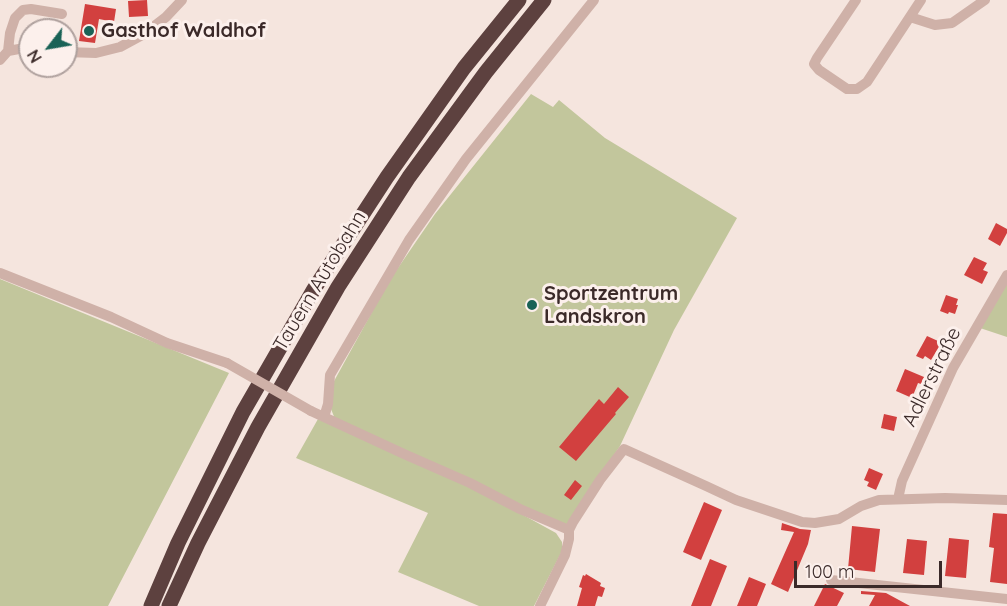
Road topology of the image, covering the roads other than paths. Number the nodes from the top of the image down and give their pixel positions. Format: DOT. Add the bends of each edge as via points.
graph roads {
  1 [pos="182,0"];
  2 [pos="519,0"];
  3 [pos="544,0"];
  4 [pos="594,0"];
  5 [pos="856,0"];
  6 [pos="921,0"];
  7 [pos="985,0"];
  8 [pos="62,14"];
  9 [pos="910,17"];
  10 [pos="4,48"];
  11 [pos="78,52"];
  12 [pos="0,60"];
  13 [pos="0,273"];
  14 [pos="1007,275"];
  15 [pos="324,417"];
  16 [pos="898,499"];
  17 [pos="1007,500"];
  18 [pos="569,530"];
  19 [pos="831,580"];
  20 [pos="1007,599"];
  21 [pos="151,606"];
  22 [pos="169,606"];
  23 [pos="540,606"];
  1 -- 11 [label="street" via="144,34 120,47"];
  2 -- 21 [label="highway, Tauern Autobahn" via="464,68 400,158 314,289 243,412"];
  3 -- 22 [label="highway, Tauern Autobahn" via="409,177 338,287 258,427"];
  4 -- 15 [label="street" via="466,159 409,240 330,375"];
  5 -- 9 [label="street" via="814,64 848,89 857,89 867,82"];
  6 -- 9 [label="street"];
  7 -- 9 [label="street" via="952,23 935,25"];
  8 -- 10 [label="street" via="23,10 15,18"];
  10 -- 12 [label="street"];
  13 -- 15 [label="street, bridge" via="167,343 227,363"];
  14 -- 16 [label="street, Adlerstraße" via="953,368 902,481"];
  15 -- 18 [label="street"];
  16 -- 17 [label="street"];
  16 -- 18 [label="street" via="861,506 839,519 815,524 802,522 736,500 624,449"];
  18 -- 23 [label="street" via="565,555"];
  19 -- 20 [label="street"];
}
